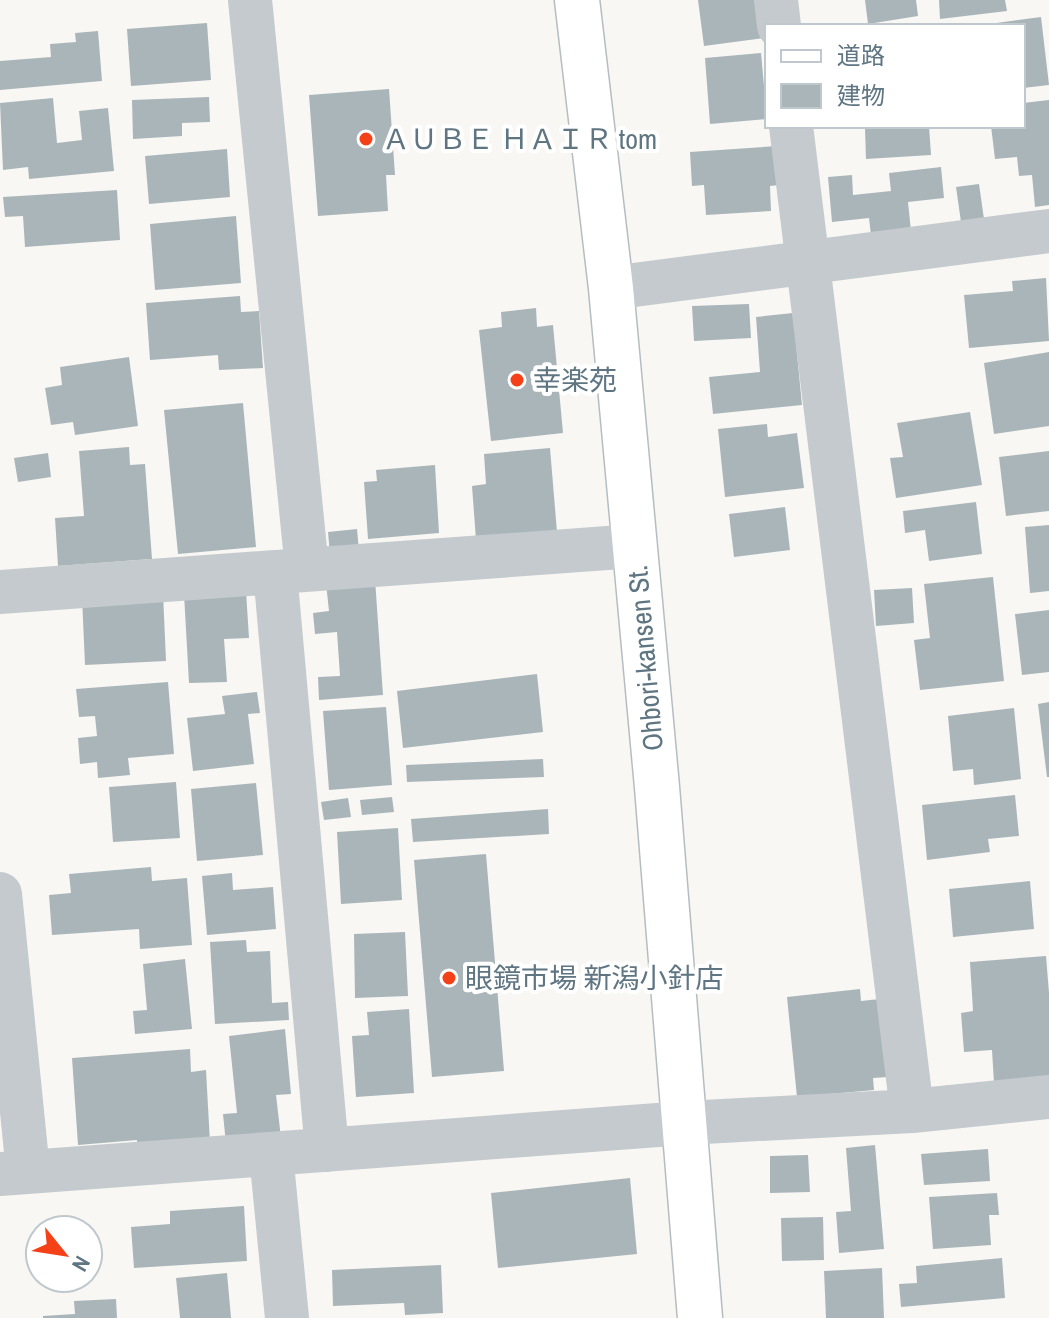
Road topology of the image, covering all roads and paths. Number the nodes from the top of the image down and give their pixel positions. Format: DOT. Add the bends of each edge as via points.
graph roads {
  1 [pos="250,0"];
  2 [pos="577,0"];
  3 [pos="776,0"];
  4 [pos="779,24"];
  5 [pos="791,128"];
  6 [pos="1049,231"];
  7 [pos="807,263"];
  8 [pos="611,288"];
  9 [pos="635,546"];
  10 [pos="291,571"];
  11 [pos="0,592"];
  12 [pos="0,894"];
  13 [pos="1049,1097"];
  14 [pos="912,1111"];
  15 [pos="685,1123"];
  16 [pos="327,1150"];
  17 [pos="271,1154"];
  18 [pos="14,1173"];
  19 [pos="287,1318"];
  20 [pos="700,1318"];
  1 -- 10 [label="street"];
  2 -- 8 [label="street, Ohbori-kansen St."];
  3 -- 4 [label="street"];
  5 -- 7 [label="street"];
  6 -- 7 [label="street"];
  7 -- 8 [label="street"];
  7 -- 14 [label="street"];
  8 -- 9 [label="street, Ohbori-kansen St."];
  9 -- 10 [label="street"];
  9 -- 15 [label="street, Ohbori-kansen St."];
  10 -- 11 [label="street"];
  10 -- 16 [label="street"];
  12 -- 18 [label="street"];
  13 -- 14 [label="street"];
  14 -- 15 [label="street"];
  15 -- 16 [label="street"];
  15 -- 20 [label="street, Ohbori-kansen St."];
  16 -- 17 [label="street"];
  17 -- 18 [label="street"];
  17 -- 19 [label="street"];
}
